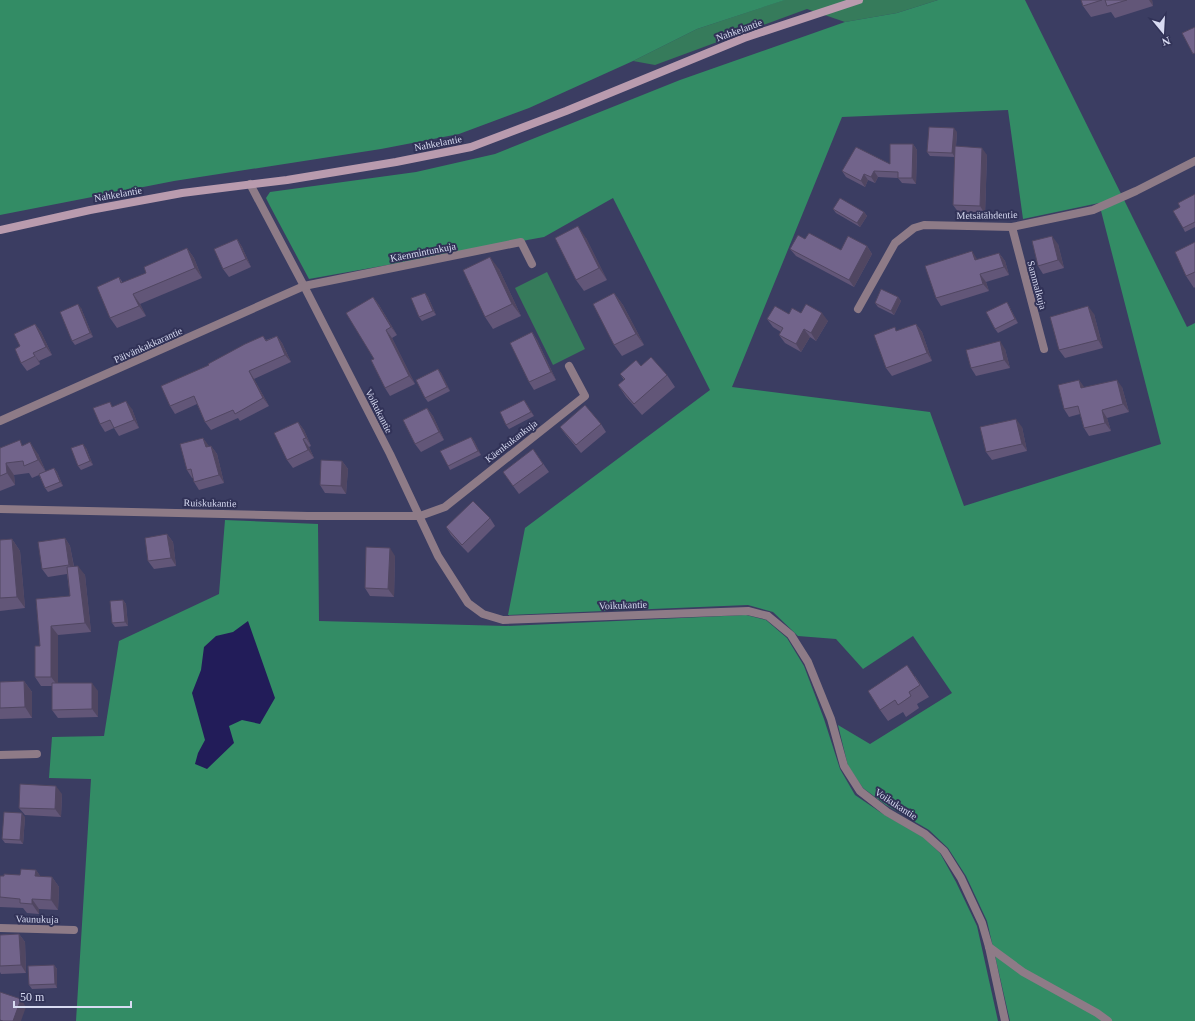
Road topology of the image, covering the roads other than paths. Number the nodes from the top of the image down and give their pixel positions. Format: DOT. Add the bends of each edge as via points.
graph roads {
  1 [pos="859,0"];
  2 [pos="1195,161"];
  3 [pos="250,184"];
  4 [pos="1012,226"];
  5 [pos="0,230"];
  6 [pos="532,264"];
  7 [pos="304,286"];
  8 [pos="858,309"];
  9 [pos="1044,349"];
  10 [pos="569,366"];
  11 [pos="0,421"];
  12 [pos="0,509"];
  13 [pos="420,516"];
  14 [pos="38,754"];
  15 [pos="0,755"];
  16 [pos="0,928"];
  17 [pos="74,930"];
  18 [pos="989,947"];
  19 [pos="1005,1021"];
  20 [pos="1108,1021"];
  1 -- 3 [label="main road, Nahkelantie" via="744,38 566,112 471,147 396,162"];
  2 -- 4 [label="street, Metsätähdentie" via="1093,210"];
  3 -- 5 [label="main road, Nahkelantie" via="182,193"];
  3 -- 7 [label="street, Voikukantie"];
  4 -- 8 [label="street, Metsätähdentie" via="924,225 914,228 895,243"];
  4 -- 9 [label="street, Sammalkuja"];
  6 -- 7 [label="street, Käenmintunkuja" via="521,242"];
  7 -- 11 [label="street, Päivänkakkarantie"];
  7 -- 13 [label="street, Voikukantie"];
  10 -- 13 [label="street, Käenkukankuja" via="585,396 445,507"];
  12 -- 13 [label="street, Ruiskukantie"];
  13 -- 18 [label="street, Voikukantie" via="438,556 468,603 483,614 503,620 748,611 768,616 791,635 808,662 831,719 844,766 860,791 887,812 925,834 944,851 961,878 982,923"];
  14 -- 15 [label="street"];
  16 -- 17 [label="street, Vaunukuja"];
  18 -- 19 [label="street, Voikukantie"];
  18 -- 20 [label="street" via="1023,972"];
}
